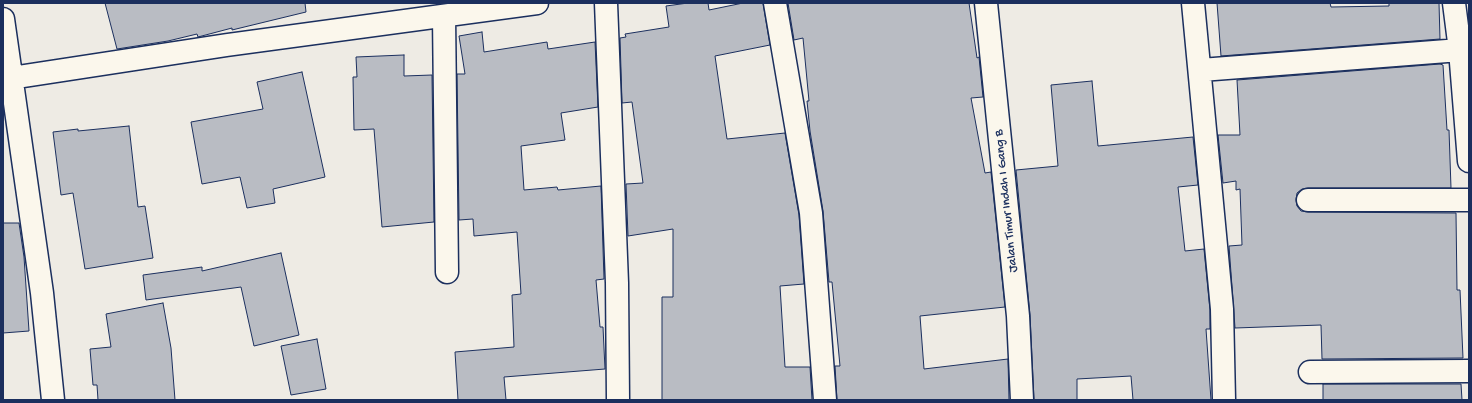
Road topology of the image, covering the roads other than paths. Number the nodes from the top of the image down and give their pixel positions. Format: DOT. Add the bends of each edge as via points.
graph roads {
  1 [pos="537,3"];
  2 [pos="606,3"];
  3 [pos="775,3"];
  4 [pos="986,3"];
  5 [pos="1193,3"];
  6 [pos="1454,3"];
  7 [pos="444,16"];
  8 [pos="3,19"];
  9 [pos="1460,50"];
  10 [pos="1201,70"];
  11 [pos="11,78"];
  12 [pos="1469,161"];
  13 [pos="1308,200"];
  14 [pos="1469,200"];
  15 [pos="447,272"];
  16 [pos="1469,370"];
  17 [pos="1310,372"];
  18 [pos="53,400"];
  19 [pos="618,400"];
  20 [pos="825,400"];
  21 [pos="1022,400"];
  22 [pos="1224,400"];
  1 -- 7 [label="street"];
  2 -- 19 [label="street" via="617,283"];
  3 -- 20 [label="street" via="811,213"];
  4 -- 21 [label="street, Jalan Timur Indah I Gang B" via="1018,316"];
  5 -- 10 [label="street"];
  6 -- 9 [label="street"];
  7 -- 11 [label="street" via="227,45"];
  7 -- 15 [label="street"];
  8 -- 11 [label="street"];
  9 -- 10 [label="street"];
  9 -- 12 [label="street"];
  10 -- 22 [label="street" via="1222,309"];
  11 -- 18 [label="street" via="42,293"];
  13 -- 14 [label="street"];
  16 -- 17 [label="street"];
}
